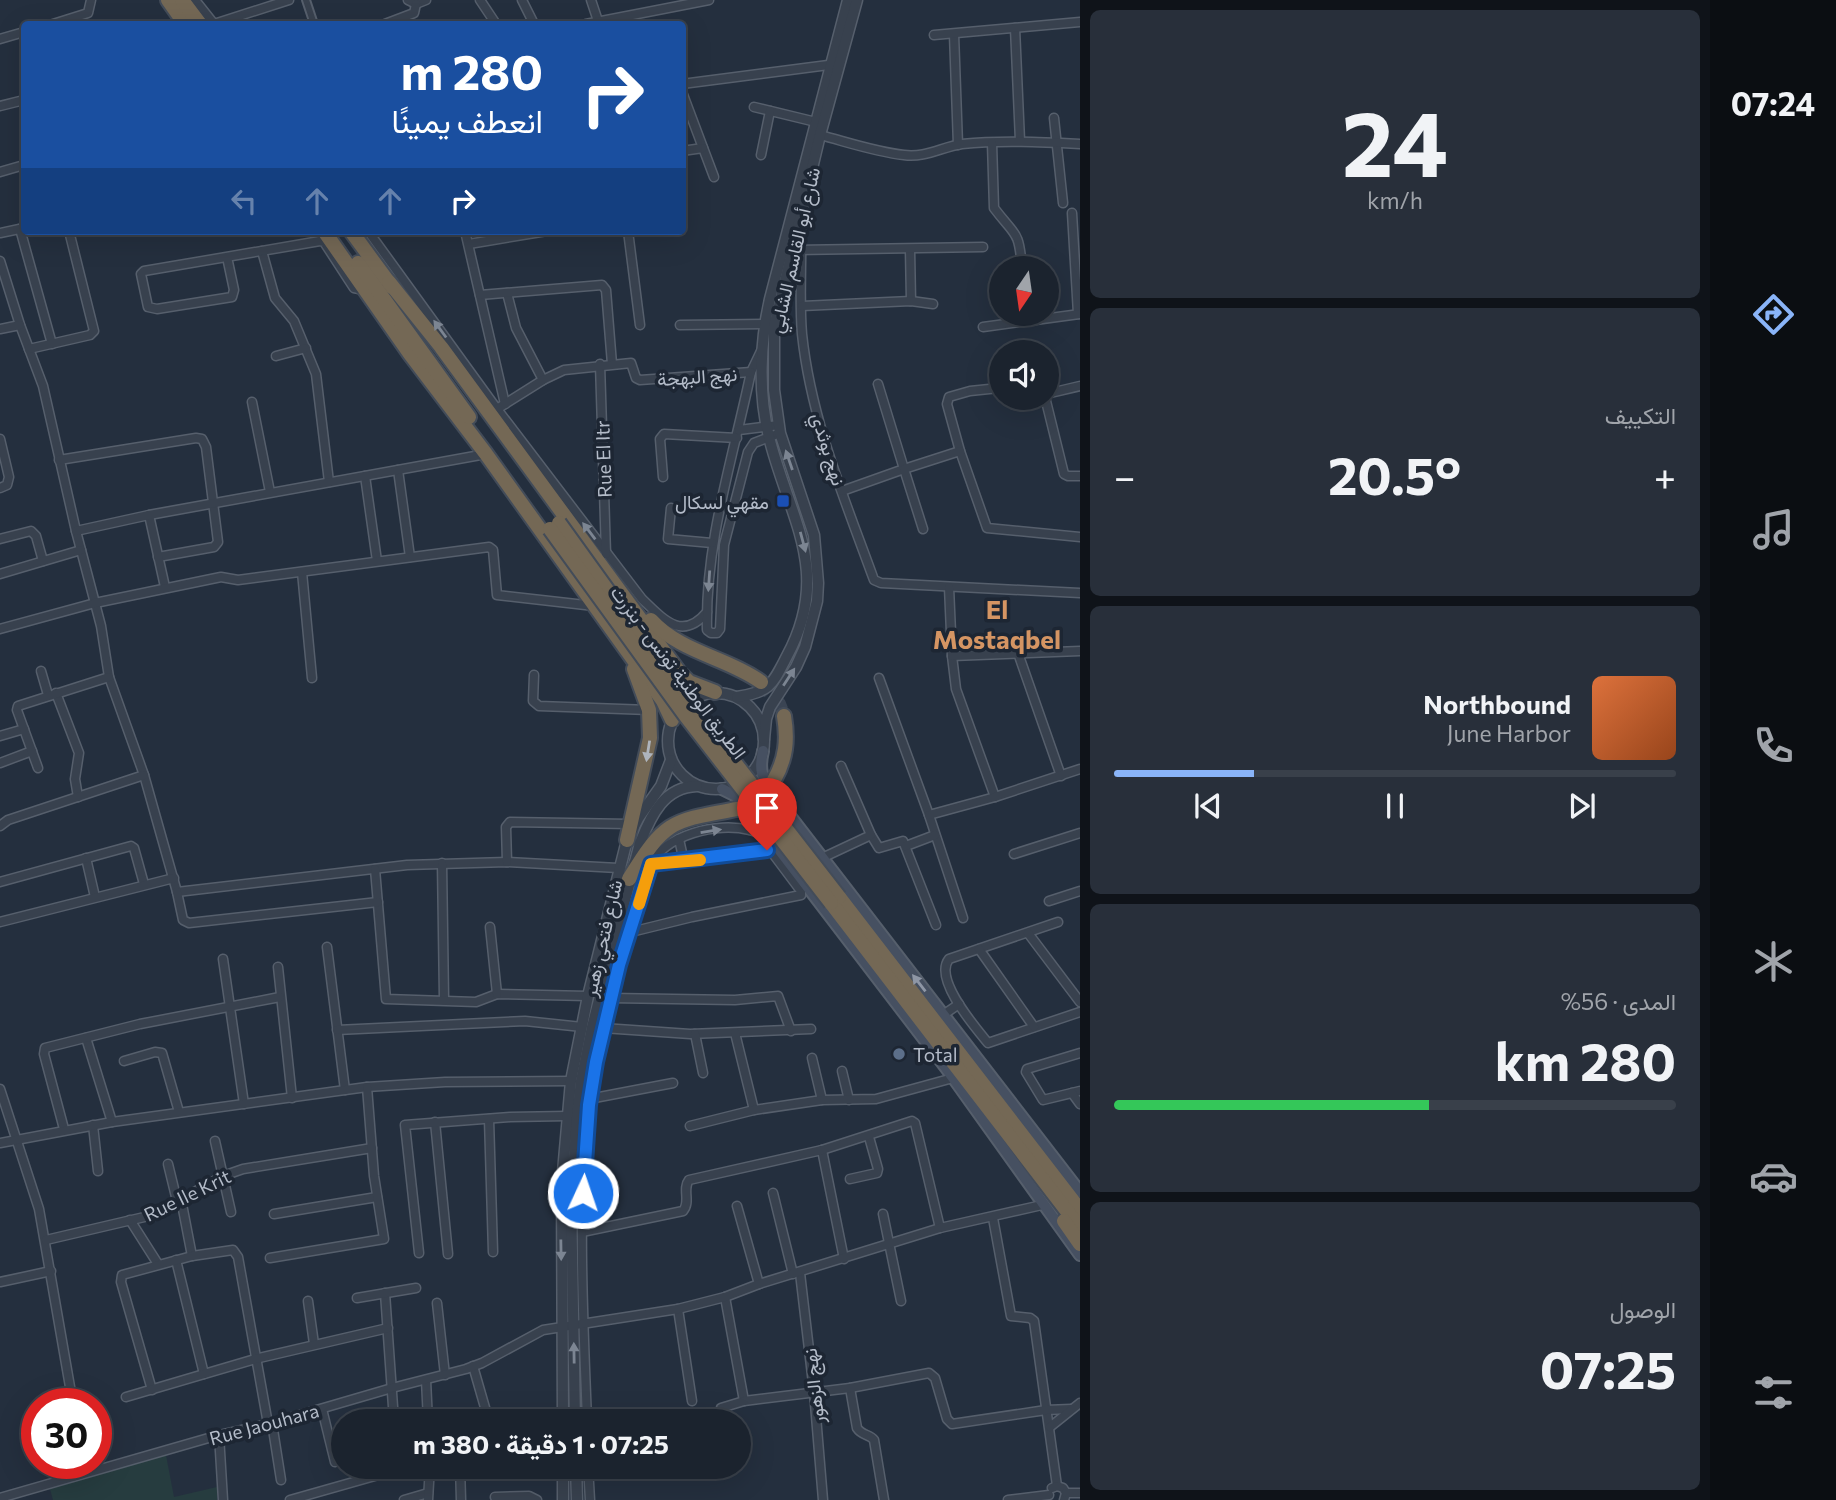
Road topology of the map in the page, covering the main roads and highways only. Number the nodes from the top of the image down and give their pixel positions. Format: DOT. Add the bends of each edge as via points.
graph roads {
  1 [pos="168,0"];
  2 [pos="182,0"];
  3 [pos="184,21"];
  4 [pos="198,21"];
  5 [pos="327,235"];
  6 [pos="338,235"];
  7 [pos="354,235"];
  8 [pos="389,282"];
  9 [pos="555,526"];
  10 [pos="622,594"];
  11 [pos="605,620"];
  12 [pos="761,682"];
  13 [pos="715,692"];
  14 [pos="784,716"];
  15 [pos="671,720"];
  16 [pos="763,751"];
  17 [pos="774,780"];
  18 [pos="722,789"];
  19 [pos="737,809"];
  20 [pos="627,840"];
  21 [pos="629,879"];
  22 [pos="835,900"];
  23 [pos="976,1073"];
  24 [pos="994,1115"];
  25 [pos="1080,1192"];
  26 [pos="1080,1199"];
  27 [pos="1080,1210"];
  28 [pos="1080,1228"];
  29 [pos="1080,1244"];
  30 [pos="1080,1255"];
  1 -- 3 [label="highway"];
  2 -- 4 [label="highway"];
  5 -- 11 [label="highway"];
  6 -- 9 [label="highway, الطريق الوطنية تونس - بنزرت"];
  7 -- 8 [label="highway, الطريق الوطنية تونس - بنزرت"];
  8 -- 9 [label="highway, الطريق الوطنية تونس - بنزرت"];
  8 -- 10 [label="highway"];
  9 -- 22 [label="highway, الطريق الوطنية تونس - بنزرت, bridge"];
  10 -- 12 [label="highway" via="662,633"];
  10 -- 13 [label="highway" via="689,682"];
  11 -- 15 [label="highway" via="663,701"];
  11 -- 20 [label="highway, one-way" via="634,668 649,710 648,754"];
  14 -- 17 [label="highway" via="786,751"];
  25 -- 16 [label="main road, one-way" via="774,795 761,773"];
  18 -- 30 [label="main road" via="736,796 953,1078"];
  19 -- 21 [label="highway" via="672,825 655,839"];
  22 -- 23 [label="highway, الطريق الوطنية تونس - بنزرت"];
  22 -- 24 [label="highway, الطريق الوطنية تونس - بنزرت"];
  23 -- 26 [label="highway"];
  23 -- 27 [label="highway, الطريق الوطنية تونس - بنزرت"];
  24 -- 28 [label="highway, الطريق الوطنية تونس - بنزرت"];
  24 -- 29 [label="highway"];
}
